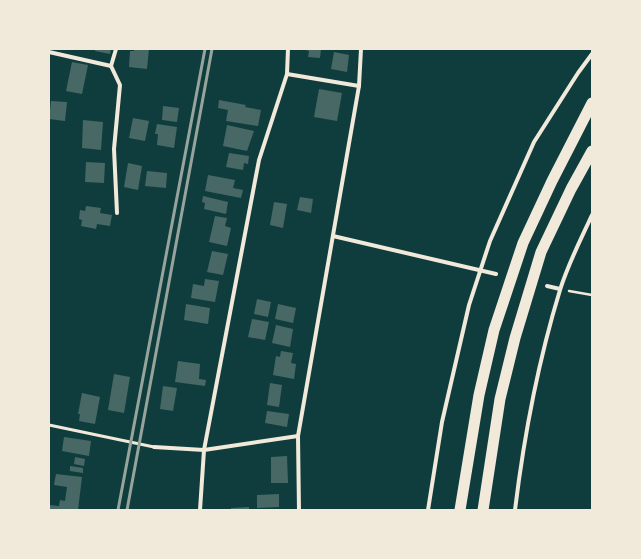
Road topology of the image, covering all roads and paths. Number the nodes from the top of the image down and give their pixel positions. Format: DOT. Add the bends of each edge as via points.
graph roads {
  1 [pos="116,49"];
  2 [pos="288,49"];
  3 [pos="361,49"];
  4 [pos="49,52"];
  5 [pos="592,54"];
  6 [pos="111,66"];
  7 [pos="287,74"];
  8 [pos="359,86"];
  9 [pos="592,103"];
  10 [pos="592,151"];
  11 [pos="117,213"];
  12 [pos="592,215"];
  13 [pos="333,236"];
  14 [pos="480,269"];
  15 [pos="496,274"];
  16 [pos="547,286"];
  17 [pos="560,289"];
  18 [pos="592,296"];
  19 [pos="49,425"];
  20 [pos="298,436"];
  21 [pos="154,447"];
  22 [pos="204,450"];
  23 [pos="200,510"];
  24 [pos="298,510"];
  25 [pos="428,510"];
  26 [pos="460,510"];
  27 [pos="483,510"];
  28 [pos="515,510"];
  1 -- 6 [label="street"];
  2 -- 7 [label="street"];
  3 -- 8 [label="street"];
  4 -- 6 [label="street"];
  5 -- 14 [label="street" via="534,142"];
  6 -- 11 [label="street" via="120,84 114,149"];
  7 -- 8 [label="street"];
  7 -- 22 [label="street" via="259,160"];
  8 -- 13 [label="street"];
  9 -- 26 [label="highway" via="523,243 494,330 479,395"];
  10 -- 27 [label="highway" via="541,252 500,399"];
  12 -- 17 [label="street"];
  13 -- 14 [label="street"];
  13 -- 20 [label="street"];
  14 -- 15 [label="street"];
  14 -- 25 [label="street" via="442,422"];
  16 -- 17 [label="street"];
  17 -- 18 [label="path"];
  17 -- 28 [label="street" via="534,389"];
  19 -- 21 [label="lane"];
  20 -- 22 [label="street"];
  20 -- 24 [label="street"];
  21 -- 22 [label="street"];
  22 -- 23 [label="street"];
}
